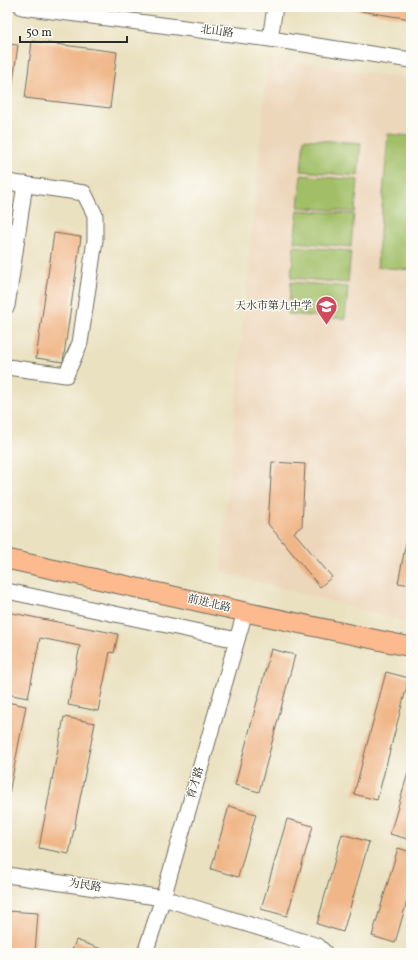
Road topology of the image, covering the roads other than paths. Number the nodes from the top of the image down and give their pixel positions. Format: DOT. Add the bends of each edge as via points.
graph roads {
  1 [pos="22,7"];
  2 [pos="275,7"];
  3 [pos="270,39"];
  4 [pos="411,60"];
  5 [pos="7,182"];
  6 [pos="25,184"];
  7 [pos="7,306"];
  8 [pos="7,367"];
  9 [pos="7,559"];
  10 [pos="7,591"];
  11 [pos="245,612"];
  12 [pos="237,640"];
  13 [pos="411,647"];
  14 [pos="7,875"];
  15 [pos="163,898"];
  16 [pos="144,953"];
  17 [pos="326,953"];
  1 -- 3 [label="street, 北山路"];
  2 -- 3 [label="street"];
  3 -- 4 [label="street, 北山路"];
  5 -- 6 [label="street"];
  6 -- 7 [label="street"];
  6 -- 8 [label="street" via="84,193 95,215 95,240 80,343 66,375"];
  9 -- 11 [label="main road, 前进北路"];
  10 -- 12 [label="street"];
  11 -- 12 [label="street, 育才路"];
  11 -- 13 [label="main road, 前进北路"];
  12 -- 15 [label="street, 育才路"];
  14 -- 15 [label="street, 为民路"];
  15 -- 16 [label="street, 育才路"];
  15 -- 17 [label="street, 为民路" via="318,946"];
}
